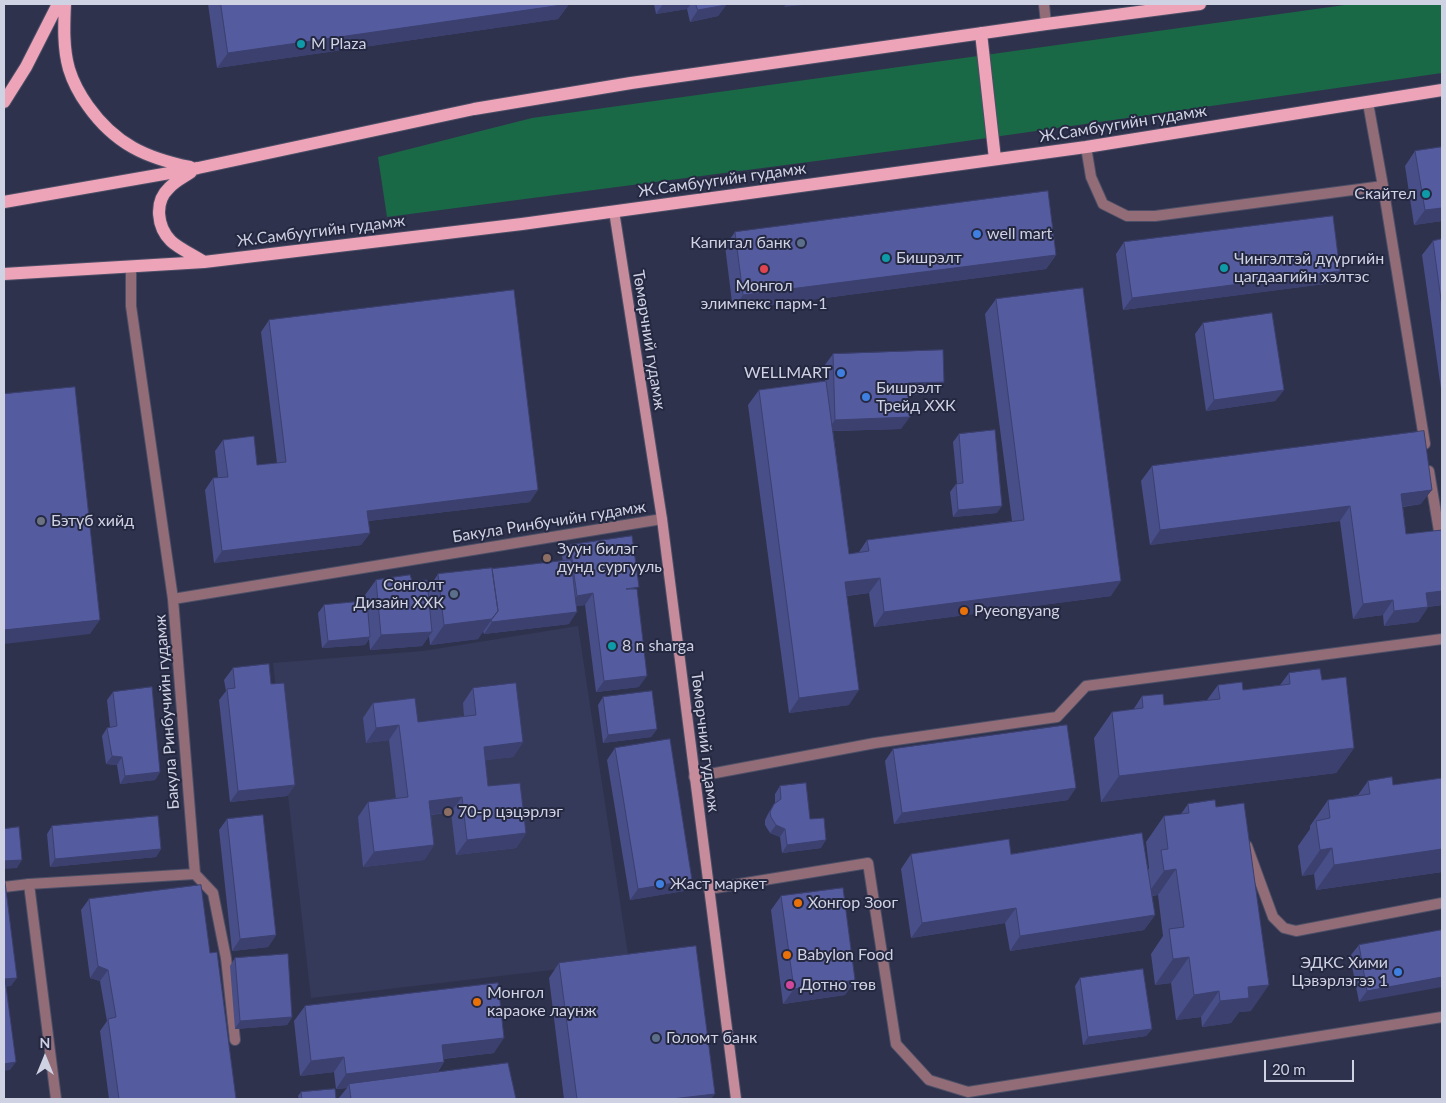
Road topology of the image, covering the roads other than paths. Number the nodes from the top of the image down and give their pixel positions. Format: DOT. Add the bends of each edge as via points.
graph roads {
  1 [pos="58,4"];
  2 [pos="65,4"];
  3 [pos="1044,4"];
  4 [pos="1200,4"];
  5 [pos="1046,24"];
  6 [pos="982,33"];
  7 [pos="1442,90"];
  8 [pos="4,102"];
  9 [pos="1368,103"];
  10 [pos="1086,147"];
  11 [pos="995,159"];
  12 [pos="198,168"];
  13 [pos="1383,186"];
  14 [pos="4,202"];
  15 [pos="614,211"];
  16 [pos="204,262"];
  17 [pos="131,267"];
  18 [pos="21,272"];
  19 [pos="4,274"];
  20 [pos="4,278"];
  21 [pos="662,519"];
  22 [pos="1440,523"];
  23 [pos="1441,544"];
  24 [pos="173,599"];
  25 [pos="1442,639"];
  26 [pos="694,777"];
  27 [pos="1242,833"];
  28 [pos="195,874"];
  29 [pos="29,884"];
  30 [pos="4,887"];
  31 [pos="709,889"];
  32 [pos="1442,902"];
  33 [pos="1442,1017"];
  34 [pos="234,1040"];
  35 [pos="56,1099"];
  36 [pos="736,1099"];
  1 -- 8 [label="main road"];
  2 -- 12 [label="main road" via="64,39 69,69 80,95 95,116 113,135 133,148 167,162"];
  3 -- 5 [label="street"];
  4 -- 5 [label="main road"];
  5 -- 6 [label="main road"];
  6 -- 11 [label="main road"];
  6 -- 12 [label="main road" via="474,108"];
  7 -- 9 [label="main road, Ж.Самбуугийн гудамж"];
  9 -- 10 [label="main road, Ж.Самбуугийн гудамж"];
  9 -- 13 [label="street"];
  10 -- 11 [label="main road, Ж.Самбуугийн гудамж"];
  10 -- 13 [label="street" via="1091,177 1103,204 1127,216 1155,216"];
  11 -- 15 [label="main road, Ж.Самбуугийн гудамж"];
  12 -- 14 [label="main road"];
  12 -- 16 [label="main road" via="169,188 160,199 159,215 171,241"];
  13 -- 22 [label="street"];
  15 -- 16 [label="main road, Ж.Самбуугийн гудамж"];
  15 -- 21 [label="main road, Төмөрчний гудамж"];
  16 -- 17 [label="main road, Ж.Самбуугийн гудамж"];
  17 -- 18 [label="main road, Ж.Самбуугийн гудамж"];
  17 -- 24 [label="street" via="131,306"];
  18 -- 19 [label="main road, Ж.Самбуугийн гудамж"];
  18 -- 20 [label="main road"];
  21 -- 24 [label="street, Бакула Ринбучийн гудамж"];
  21 -- 26 [label="main road, Төмөрчний гудамж"];
  22 -- 23 [label="street"];
  24 -- 28 [label="street, Бакула Ринбучийн гудамж"];
  25 -- 26 [label="street" via="1086,686 1057,717 875,743"];
  26 -- 31 [label="main road, Төмөрчний гудамж"];
  27 -- 32 [label="street" via="1273,917 1284,928 1296,931"];
  28 -- 29 [label="street"];
  28 -- 34 [label="street" via="213,894 226,958"];
  29 -- 30 [label="street"];
  29 -- 35 [label="street"];
  31 -- 33 [label="street" via="868,863 896,1044 929,1080 968,1092"];
  31 -- 36 [label="main road, Төмөрчний гудамж"];
}
